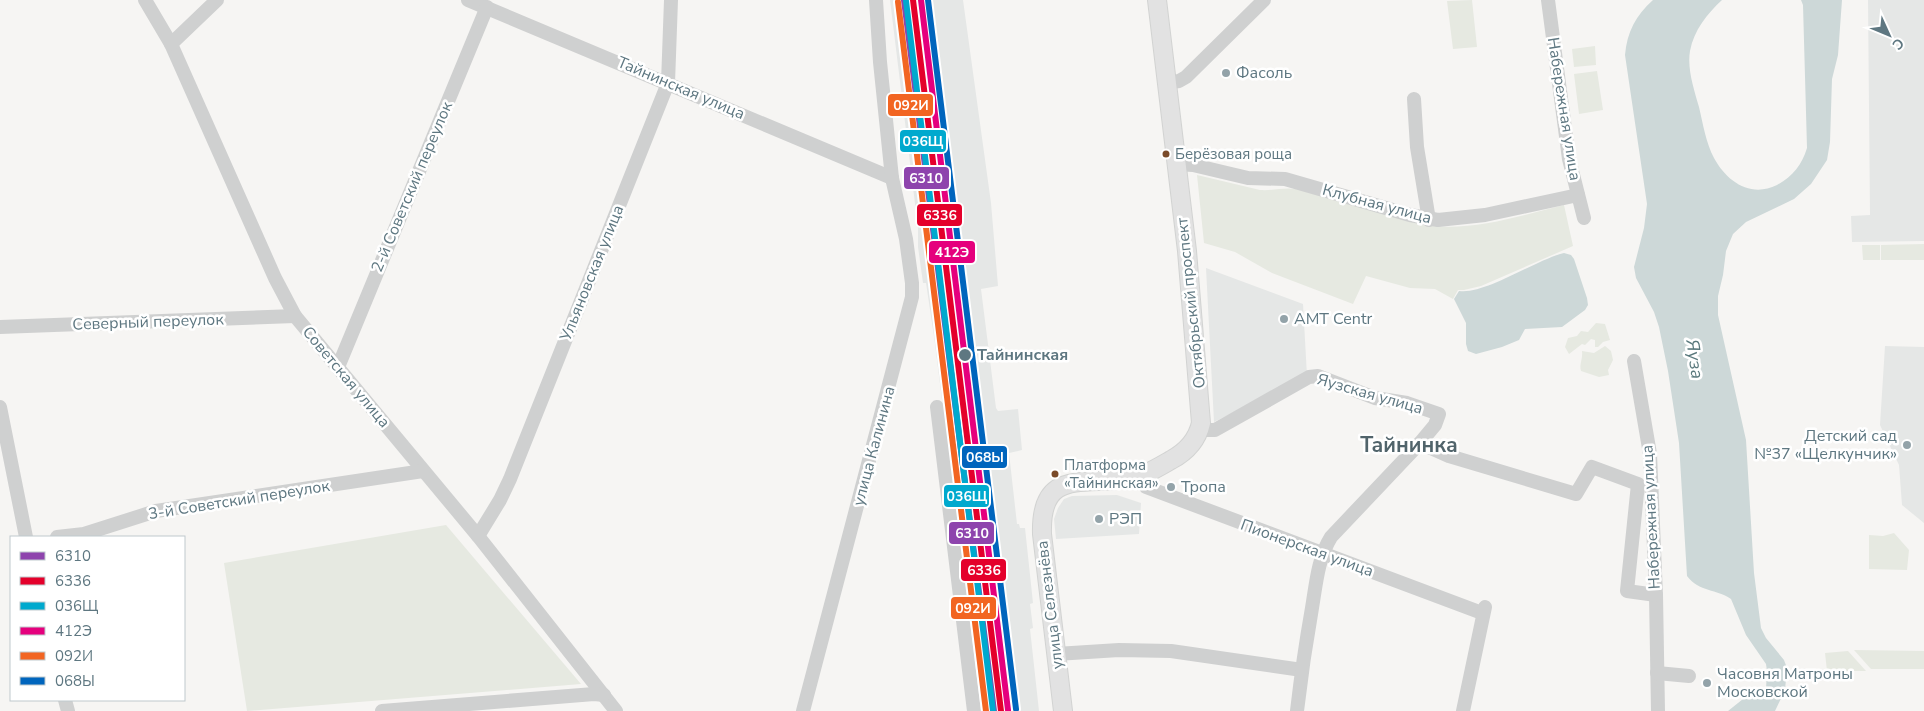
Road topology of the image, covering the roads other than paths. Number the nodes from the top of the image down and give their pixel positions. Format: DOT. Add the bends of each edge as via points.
graph roads {
  1 [pos="145,0"];
  2 [pos="217,0"];
  3 [pos="468,0"];
  4 [pos="671,0"];
  5 [pos="876,0"];
  6 [pos="1157,0"];
  7 [pos="1264,0"];
  8 [pos="1548,0"];
  9 [pos="487,7"];
  10 [pos="171,44"];
  11 [pos="1166,82"];
  12 [pos="668,83"];
  13 [pos="1414,99"];
  14 [pos="1176,164"];
  15 [pos="892,178"];
  16 [pos="1578,195"];
  17 [pos="1584,218"];
  18 [pos="1429,220"];
  19 [pos="295,316"];
  20 [pos="0,327"];
  21 [pos="1634,361"];
  22 [pos="338,367"];
  23 [pos="0,407"];
  24 [pos="937,407"];
  25 [pos="1199,430"];
  26 [pos="1420,443"];
  27 [pos="423,471"];
  28 [pos="1139,476"];
  29 [pos="26,536"];
  30 [pos="66,536"];
  31 [pos="478,536"];
  32 [pos="1323,553"];
  33 [pos="1656,595"];
  34 [pos="1056,654"];
  35 [pos="1302,670"];
  36 [pos="1657,673"];
  37 [pos="1689,676"];
  38 [pos="604,696"];
  39 [pos="382,711"];
  40 [pos="616,711"];
  41 [pos="804,711"];
  42 [pos="974,711"];
  43 [pos="1063,711"];
  44 [pos="1297,711"];
  45 [pos="1463,711"];
  46 [pos="1658,711"];
  1 -- 10 [label="street, Советская улица"];
  2 -- 10 [label="street"];
  3 -- 9 [label="street, Тайнинская улица"];
  4 -- 12 [label="street, Ульяновская улица"];
  5 -- 15 [label="street, улица Калинина"];
  6 -- 11 [label="main road, Октябрьский проспект"];
  7 -- 11 [label="street" via="1186,77"];
  8 -- 16 [label="street, Набережная улица" via="1563,118"];
  9 -- 12 [label="street, Тайнинская улица"];
  9 -- 22 [label="street, 2-й Советский переулок"];
  10 -- 19 [label="street, Советская улица"];
  11 -- 14 [label="main road, Октябрьский проспект"];
  12 -- 15 [label="street, Тайнинская улица"];
  12 -- 31 [label="street, Ульяновская улица" via="510,480"];
  13 -- 18 [label="street" via="1416,147"];
  14 -- 18 [label="street, Клубная улица" via="1248,178 1285,179"];
  14 -- 25 [label="main road, Октябрьский проспект" via="1200,402"];
  15 -- 41 [label="street, улица Калинина" via="906,240 912,297"];
  16 -- 17 [label="street, Набережная улица"];
  16 -- 18 [label="street, Клубная улица" via="1485,215"];
  19 -- 20 [label="street, Северный переулок"];
  19 -- 22 [label="street, Советская улица"];
  21 -- 33 [label="street, Набережная улица" via="1650,454"];
  22 -- 27 [label="street, Советская улица"];
  23 -- 29 [label="street"];
  24 -- 42 [label="street"];
  25 -- 26 [label="street, Яузская улица" via="1215,430 1314,376 1375,398 1407,403 1439,414 1435,425"];
  25 -- 28 [label="main road" via="1185,451"];
  26 -- 32 [label="street" via="1331,537"];
  26 -- 33 [label="street" via="1449,456 1576,494 1592,467 1638,484 1627,591"];
  27 -- 30 [label="street, 3-й Советский переулок" via="156,511 84,534"];
  27 -- 31 [label="street, Советская улица"];
  28 -- 32 [label="street, Пионерская улица" via="1146,487"];
  28 -- 34 [label="main road, улица Селезнёва" via="1126,480 1066,483 1048,500 1042,516 1042,534"];
  31 -- 38 [label="street, Советская улица"];
  32 -- 35 [label="street"];
  32 -- 45 [label="street, Пионерская улица" via="1483,610"];
  33 -- 36 [label="street, Набережная улица"];
  34 -- 35 [label="street" via="1171,651"];
  34 -- 43 [label="main road, улица Селезнёва"];
  35 -- 44 [label="street"];
  36 -- 37 [label="street"];
  36 -- 46 [label="street, Набережная улица"];
  38 -- 39 [label="street"];
  38 -- 40 [label="street, Советская улица"];
}
